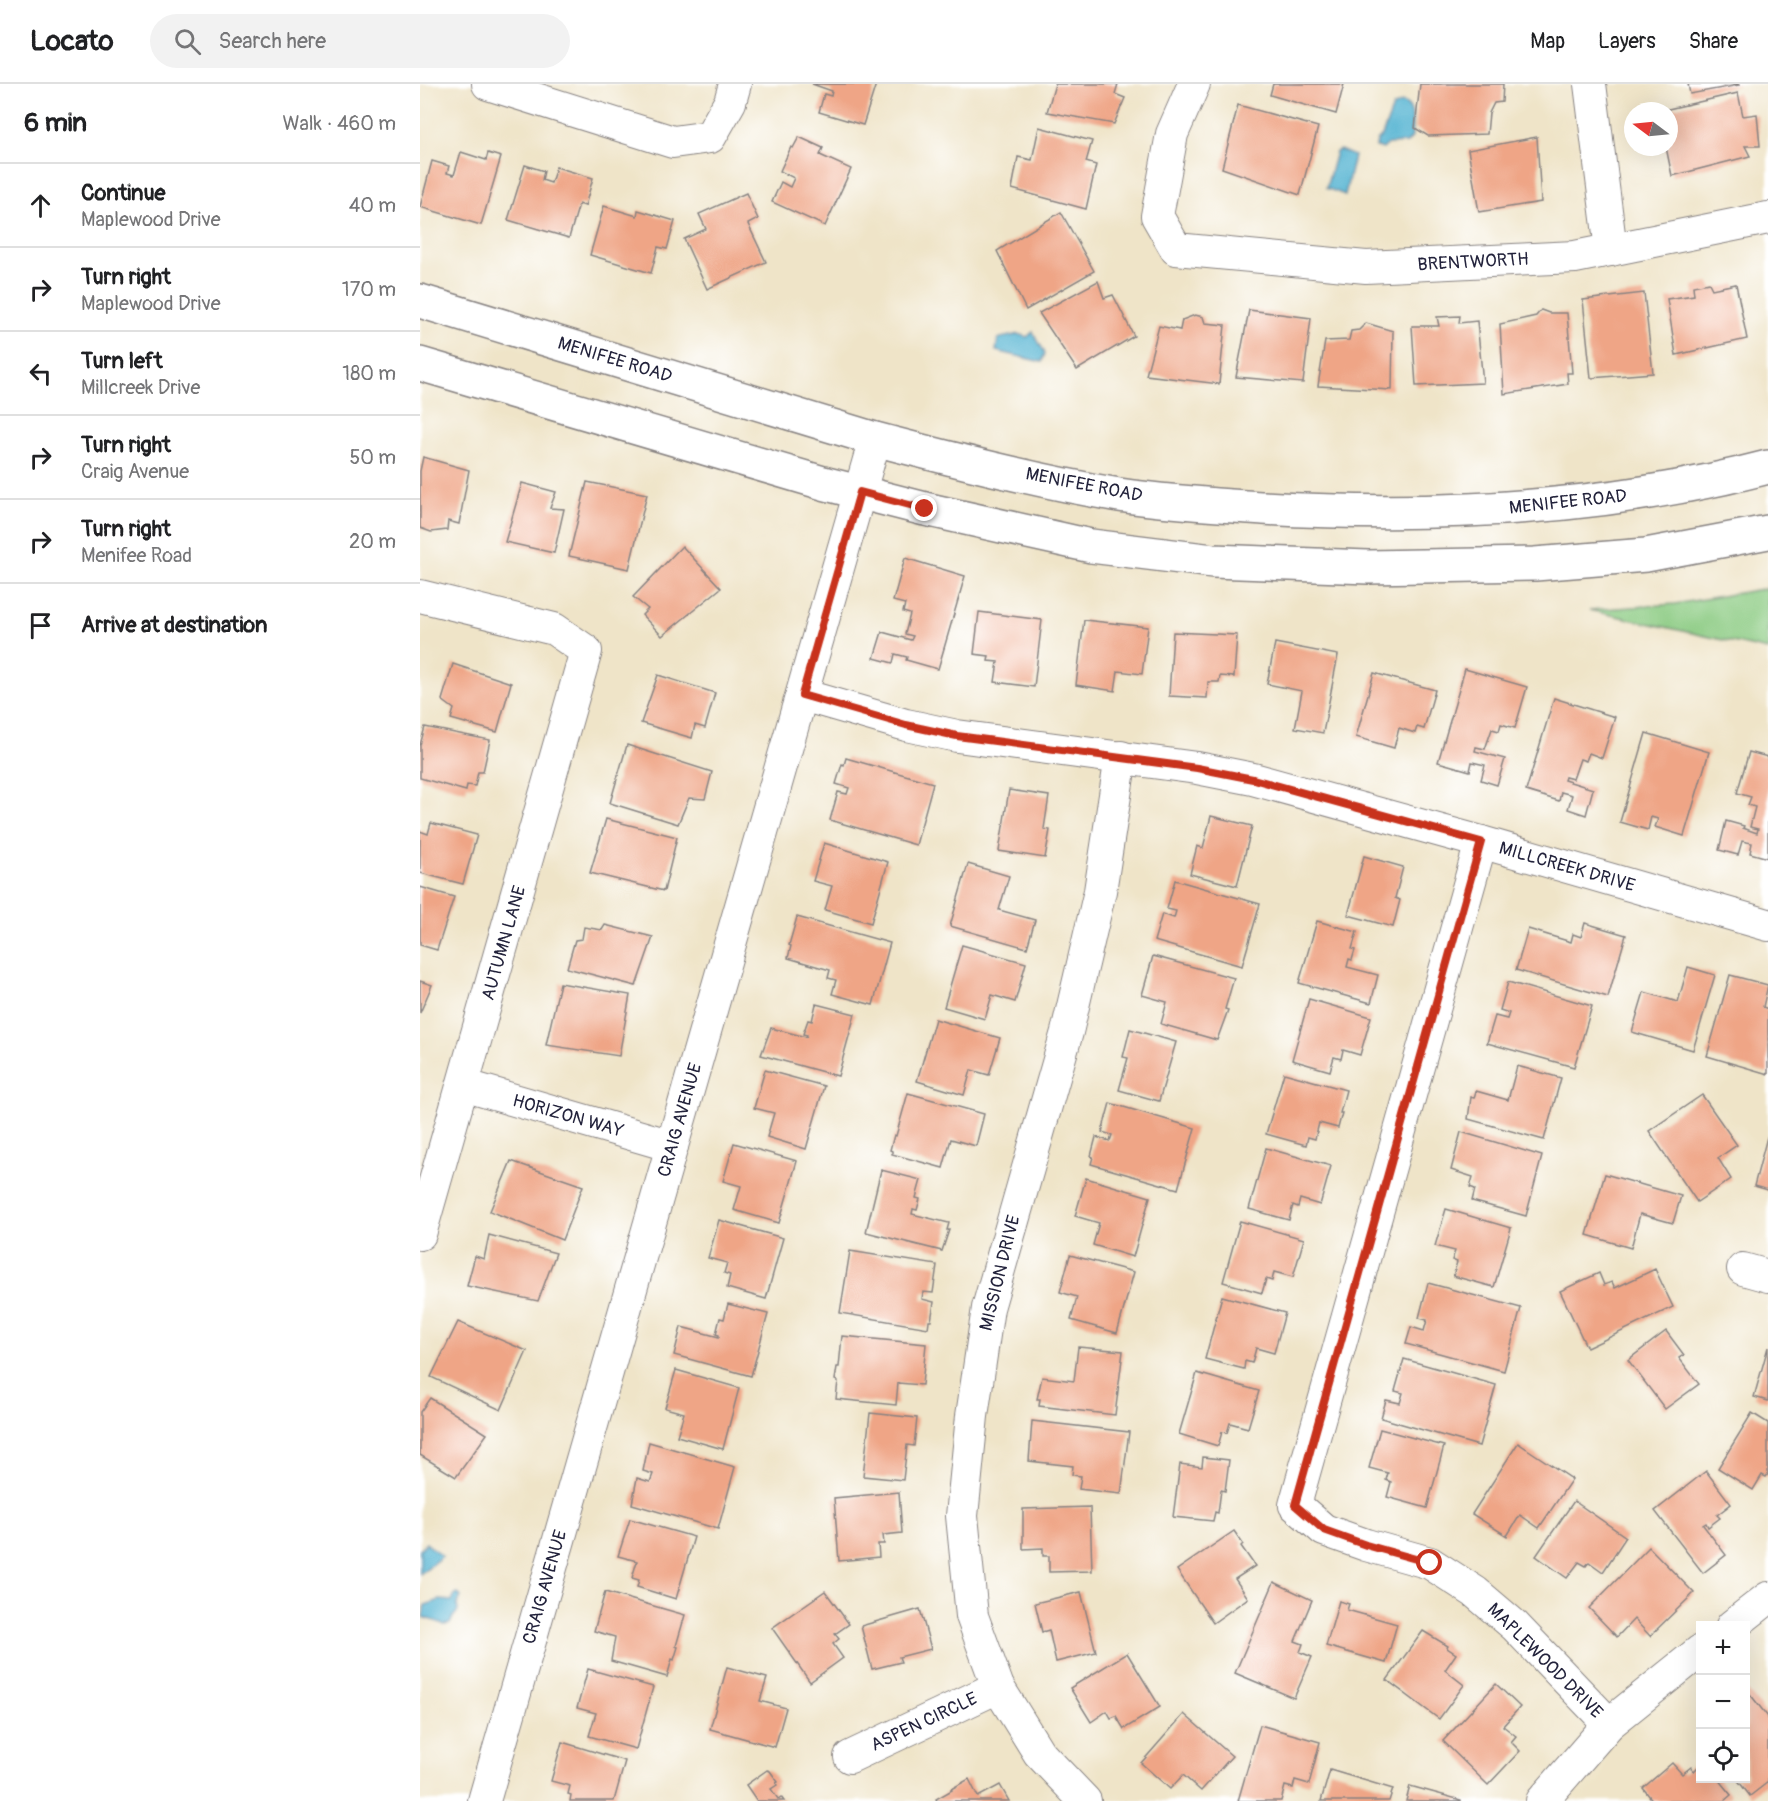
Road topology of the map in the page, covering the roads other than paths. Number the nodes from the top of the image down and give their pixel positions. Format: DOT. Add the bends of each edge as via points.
graph roads {
  1 [pos="488,84"];
  2 [pos="735,84"];
  3 [pos="1194,84"];
  4 [pos="1590,84"];
  5 [pos="1768,218"];
  6 [pos="1611,250"];
  7 [pos="420,301"];
  8 [pos="420,364"];
  9 [pos="875,439"];
  10 [pos="1768,467"];
  11 [pos="860,492"];
  12 [pos="1768,532"];
  13 [pos="420,596"];
  14 [pos="802,695"];
  15 [pos="1121,757"];
  16 [pos="1481,842"];
  17 [pos="1768,925"];
  18 [pos="463,1086"];
  19 [pos="672,1146"];
  20 [pos="420,1234"];
  21 [pos="1768,1598"];
  22 [pos="1738,1621"];
  23 [pos="1696,1655"];
  24 [pos="998,1687"];
  25 [pos="1609,1724"];
  26 [pos="850,1757"];
  27 [pos="484,1801"];
  28 [pos="1085,1801"];
  29 [pos="1542,1801"];
  1 -- 2 [label="street" via="673,142 710,137 730,102"];
  3 -- 6 [label="street, BRENTWORTH" via="1172,134 1157,216 1176,249 1366,267 1575,257"];
  4 -- 6 [label="street"];
  5 -- 6 [label="street, BRENTWORTH"];
  7 -- 9 [label="main road, MENIFEE ROAD"];
  8 -- 11 [label="main road"];
  9 -- 10 [label="main road, MENIFEE ROAD" via="1119,495 1205,504 1371,512 1505,509 1620,497"];
  9 -- 11 [label="street, CRAIG AVENUE"];
  11 -- 12 [label="main road" via="1092,546 1213,561 1368,567 1535,564 1646,555"];
  11 -- 14 [label="street, CRAIG AVENUE"];
  13 -- 18 [label="street, AUTUMN LANE" via="554,629 586,651"];
  14 -- 15 [label="street, MILLCREEK DRIVE" via="957,736"];
  14 -- 19 [label="street, CRAIG AVENUE"];
  15 -- 16 [label="street, MILLCREEK DRIVE" via="1253,779"];
  15 -- 24 [label="street, MISSION DRIVE" via="1100,891 1067,1032 988,1308 972,1416 962,1516 972,1616"];
  16 -- 17 [label="street, MILLCREEK DRIVE"];
  16 -- 25 [label="street, MAPLEWOOD DRIVE" via="1295,1505 1324,1530 1430,1563 1475,1592 1515,1626"];
  18 -- 19 [label="street, HORIZON WAY"];
  18 -- 20 [label="street, AUTUMN LANE"];
  19 -- 27 [label="street, CRAIG AVENUE"];
  21 -- 22 [label="street"];
  23 -- 25 [label="street"];
  24 -- 26 [label="street, ASPEN CIRCLE"];
  24 -- 28 [label="street, MISSION DRIVE" via="1039,1753"];
  25 -- 29 [label="street"];
}
